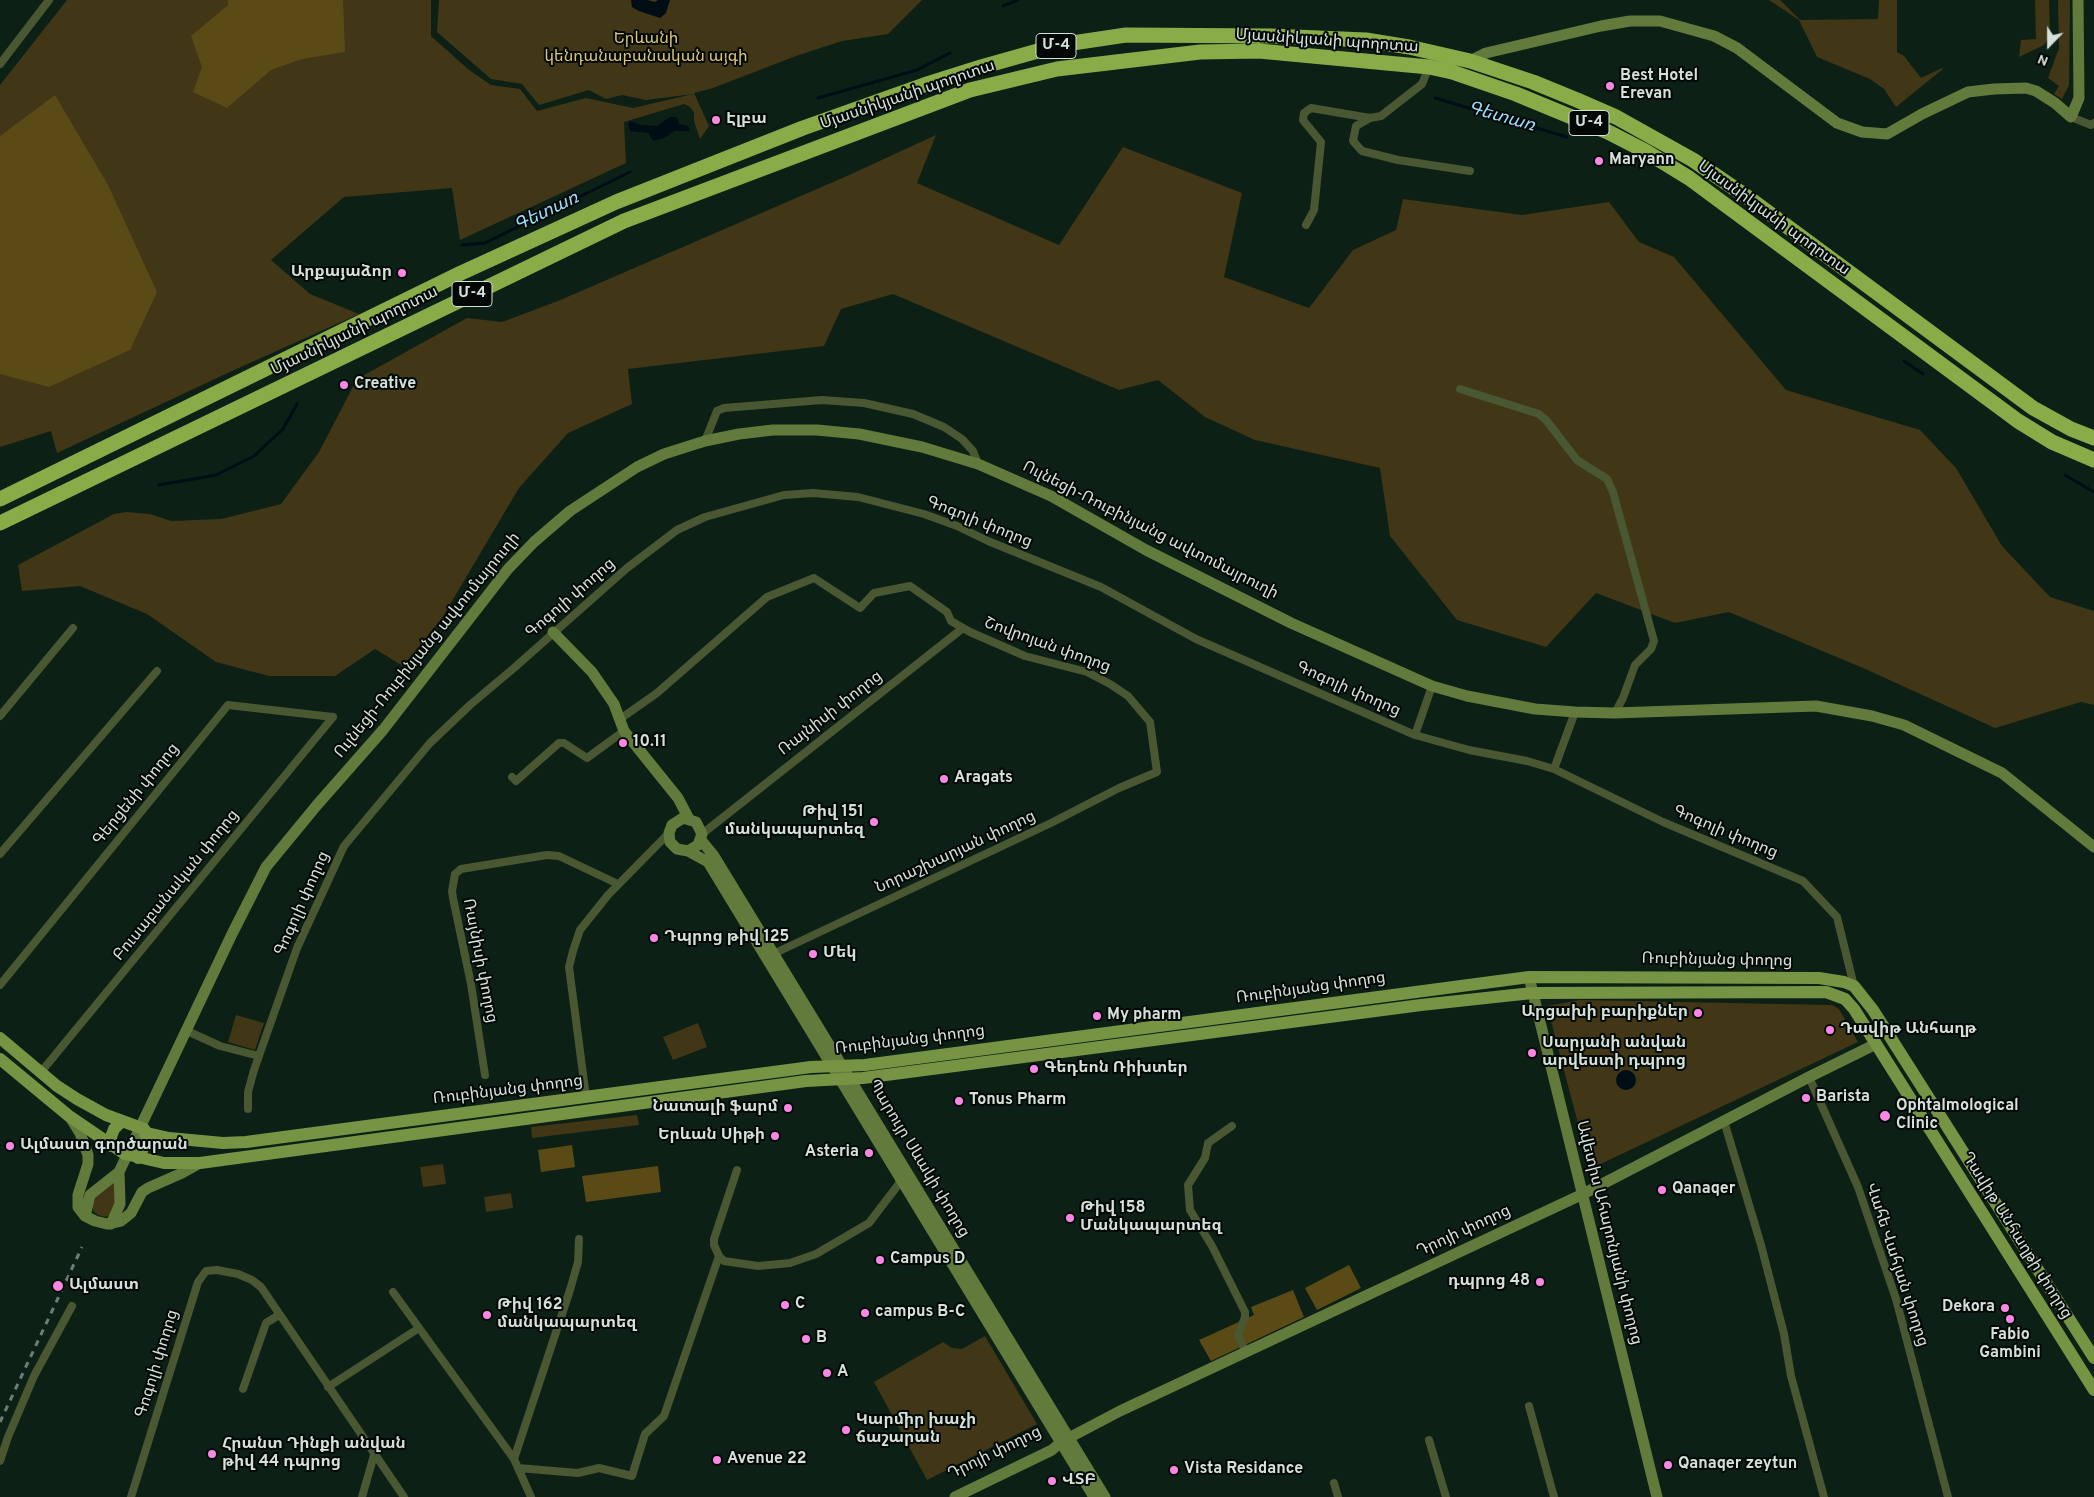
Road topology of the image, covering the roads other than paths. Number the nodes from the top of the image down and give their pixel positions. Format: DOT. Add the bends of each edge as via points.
graph roads {
  1 [pos="49,0"];
  2 [pos="2078,0"];
  3 [pos="1470,61"];
  4 [pos="0,64"];
  5 [pos="1429,66"];
  6 [pos="2071,117"];
  7 [pos="1370,118"];
  8 [pos="2094,123"];
  9 [pos="1470,171"];
  10 [pos="1306,225"];
  11 [pos="1460,389"];
  12 [pos="2094,438"];
  13 [pos="705,441"];
  14 [pos="2094,460"];
  15 [pos="978,464"];
  16 [pos="0,499"];
  17 [pos="0,523"];
  18 [pos="73,628"];
  19 [pos="963,628"];
  20 [pos="553,632"];
  21 [pos="157,671"];
  22 [pos="1432,686"];
  23 [pos="1575,712"];
  24 [pos="1615,713"];
  25 [pos="0,716"];
  26 [pos="333,718"];
  27 [pos="620,719"];
  28 [pos="624,731"];
  29 [pos="1415,735"];
  30 [pos="1554,769"];
  31 [pos="1157,772"];
  32 [pos="512,777"];
  33 [pos="693,828"];
  34 [pos="669,833"];
  35 [pos="672,845"];
  36 [pos="2094,847"];
  37 [pos="652,851"];
  38 [pos="688,851"];
  39 [pos="0,854"];
  40 [pos="618,884"];
  41 [pos="770,955"];
  42 [pos="1528,977"];
  43 [pos="0,985"];
  44 [pos="1854,986"];
  45 [pos="1532,993"];
  46 [pos="1845,999"];
  47 [pos="185,1030"];
  48 [pos="0,1038"];
  49 [pos="1876,1044"];
  50 [pos="259,1056"];
  51 [pos="0,1059"];
  52 [pos="42,1072"];
  53 [pos="842,1073"];
  54 [pos="485,1075"];
  55 [pos="1809,1077"];
  56 [pos="586,1097"];
  57 [pos="248,1109"];
  58 [pos="69,1116"];
  59 [pos="122,1121"];
  60 [pos="1724,1121"];
  61 [pos="1232,1126"];
  62 [pos="147,1133"];
  63 [pos="111,1146"];
  64 [pos="138,1158"];
  65 [pos="200,1163"];
  66 [pos="737,1170"];
  67 [pos="119,1172"];
  68 [pos="901,1178"];
  69 [pos="1584,1194"];
  70 [pos="86,1216"];
  71 [pos="111,1224"];
  72 [pos="579,1239"];
  73 [pos="719,1256"];
  74 [pos="393,1292"];
  75 [pos="2054,1295"];
  76 [pos="2040,1303"];
  77 [pos="72,1306"];
  78 [pos="279,1315"];
  79 [pos="419,1328"];
  80 [pos="2076,1329"];
  81 [pos="2061,1338"];
  82 [pos="1246,1354"];
  83 [pos="2094,1358"];
  84 [pos="328,1387"];
  85 [pos="243,1389"];
  86 [pos="2094,1390"];
  87 [pos="1529,1406"];
  88 [pos="1065,1440"];
  89 [pos="1429,1440"];
  90 [pos="374,1455"];
  91 [pos="514,1460"];
  92 [pos="0,1461"];
  93 [pos="518,1468"];
  94 [pos="1334,1483"];
  95 [pos="969,1494"];
  96 [pos="131,1497"];
  97 [pos="362,1497"];
  98 [pos="404,1497"];
  99 [pos="531,1497"];
  100 [pos="944,1497"];
  101 [pos="955,1497"];
  102 [pos="1094,1497"];
  103 [pos="1105,1497"];
  104 [pos="1338,1497"];
  105 [pos="1446,1497"];
  106 [pos="1554,1497"];
  107 [pos="1657,1497"];
  108 [pos="1824,1497"];
  109 [pos="1948,1497"];
  1 -- 4 [label="street"];
  2 -- 6 [label="street" via="2079,98"];
  3 -- 6 [label="street" via="1486,52 1601,26 1660,20 1714,36 1737,48 1837,123 1862,132 1886,134 1968,92 1994,89 2026,88 2055,102"];
  3 -- 12 [label="highway, Մյասնիկյանի պողոտա / Մ-4" via="1557,92 1654,137 1750,199 2032,408"];
  3 -- 16 [label="highway, Մյասնիկյանի պողոտա / Մ-4" via="1366,40 1126,35 1059,45 981,67 804,128 616,202 461,273"];
  5 -- 7 [label="street" via="1422,84 1382,116"];
  5 -- 14 [label="highway, Մյասնիկյանի պողոտա / Մ-4" via="1550,107 1645,151 1695,183 2018,422 2052,442"];
  5 -- 17 [label="highway, Մյասնիկյանի պողոտա / Մ-4" via="1259,51 1200,52 1057,69 962,92 624,221"];
  6 -- 8 [label="street" via="2091,125"];
  7 -- 9 [label="street" via="1356,126 1353,141 1362,152"];
  7 -- 10 [label="street" via="1311,108 1304,113 1303,120 1321,142 1314,210"];
  11 -- 24 [label="street" via="1538,414 1577,460 1607,479 1654,640 1651,649 1635,664"];
  13 -- 15 [label="street, Ուլնեցի-Ռուբինյանց ավտոմայրուղի" via="773,430 817,430 891,440"];
  13 -- 15 [label="street" via="717,411 724,408 822,400 864,403 913,414 944,427 962,439 973,451"];
  13 -- 47 [label="street, Ուլնեցի-Ռուբինյանց ավտոմայրուղի" via="664,454 611,483 534,542 508,570 401,709 266,867"];
  15 -- 22 [label="street, Ուլնեցի-Ռուբինյանց ավտոմայրուղի" via="1051,496 1219,588"];
  18 -- 25 [label="street"];
  19 -- 27 [label="street, Շովրոյան փողոց" via="951,621 947,612 910,586 874,592 860,608 814,578 767,597 657,693"];
  19 -- 31 [label="street, Շովրոյան փողոց" via="1025,656 1087,672 1128,696 1150,722"];
  19 -- 33 [label="street, Ռայնիսի փողոց" via="716,822"];
  20 -- 27 [label="street" via="592,672 614,704"];
  20 -- 29 [label="street, Գոգոլի փողոց" via="670,535 705,517 784,495 814,493 858,497 957,526 1101,587 1196,639"];
  20 -- 50 [label="street, Գոգոլի փողոց" via="430,743 344,846 297,948"];
  21 -- 39 [label="street"];
  22 -- 23 [label="street, Ուլնեցի-Ռուբինյանց ավտոմայրուղի" via="1504,704"];
  22 -- 29 [label="street"];
  23 -- 24 [label="street, Ուլնեցի-Ռուբինյանց ավտոմայրուղի"];
  23 -- 30 [label="street"];
  24 -- 36 [label="street, Ուլնեցի-Ռուբինյանց ավտոմայրուղի" via="1816,706 1872,716 1904,725 2002,773"];
  26 -- 43 [label="street, Գերցենի փողոց" via="228,705"];
  26 -- 52 [label="street, Բուսաբանական փողոց"];
  27 -- 28 [label="street"];
  28 -- 32 [label="street" via="586,758 559,743 516,781"];
  28 -- 33 [label="street" via="680,803"];
  29 -- 30 [label="street, Գոգոլի փողոց"];
  30 -- 44 [label="street, Գոգոլի փողոց" via="1663,822 1803,881 1837,917"];
  31 -- 41 [label="street, Նորաշխարյան փողոց"];
  33 -- 34 [label="street" via="672,825"];
  33 -- 38 [label="street" via="693,849"];
  33 -- 41 [label="street, Պարույր Սևակի փողոց" via="714,856"];
  34 -- 35 [label="street"];
  34 -- 37 [label="street"];
  35 -- 37 [label="street"];
  35 -- 38 [label="street, Պարույր Սևակի փողոց"];
  37 -- 40 [label="street"];
  38 -- 41 [label="street, Պարույր Սևակի փողոց" via="708,862"];
  40 -- 54 [label="street, Ռայնիսի փողոց" via="559,856 547,855 461,869 456,874 453,898"];
  40 -- 56 [label="street" via="580,930 570,967"];
  41 -- 53 [label="street, Պարույր Սևակի փողոց"];
  42 -- 44 [label="main road, Ռուբինյանց փողոց" via="1819,978"];
  42 -- 45 [label="street, Ավետիս Ահարոնյանի փողոց"];
  42 -- 53 [label="main road, Ռուբինյանց փողոց"];
  44 -- 75 [label="main road, Դավիթ Անհաղթի փողոց" via="1873,1010"];
  45 -- 46 [label="main road, Ռուբինյանց փողոց" via="1826,992"];
  45 -- 53 [label="main road, Ռուբինյանց փողոց"];
  45 -- 69 [label="street, Ավետիս Ահարոնյանի փողոց"];
  46 -- 49 [label="main road, Դավիթ Անհաղթի փողոց"];
  47 -- 50 [label="street" via="220,1046"];
  47 -- 67 [label="street, Ուլնեցի-Ռուբինյանց ավտոմայրուղի"];
  48 -- 52 [label="main road, Ռուբինյանց փողոց"];
  49 -- 55 [label="street, Դրոյի փողոց"];
  49 -- 76 [label="main road, Դավիթ Անհաղթի փողոց"];
  50 -- 57 [label="street, Գոգոլի փողոց" via="248,1092"];
  51 -- 58 [label="main road, Ռուբինյանց փողոց"];
  52 -- 59 [label="main road, Ռուբինյանց փողոց" via="77,1099"];
  53 -- 56 [label="main road, Ռուբինյանց փողոց" via="811,1068"];
  53 -- 65 [label="main road, Ռուբինյանց փողոց" via="806,1081"];
  53 -- 68 [label="street, Պարույր Սևակի փողոց"];
  53 -- 88 [label="street, Պարույր Սևակի փողոց"];
  55 -- 60 [label="street, Դրոյի փողոց"];
  55 -- 109 [label="street, Վահե Վահյան փողոց" via="1858,1187 1896,1299"];
  56 -- 62 [label="main road, Ռուբինյանց փողոց" via="246,1142 189,1141"];
  58 -- 63 [label="main road, Ռուբինյանց փողոց"];
  58 -- 70 [label="street" via="88,1155 77,1202"];
  59 -- 62 [label="main road, Ռուբինյանց փողոց"];
  59 -- 63 [label="main road" via="114,1129"];
  60 -- 69 [label="street, Դրոյի փողոց"];
  60 -- 108 [label="street" via="1761,1244 1791,1376"];
  61 -- 82 [label="street" via="1208,1142 1205,1158 1188,1185 1190,1210 1245,1312 1238,1336"];
  62 -- 64 [label="main road" via="145,1146"];
  63 -- 64 [label="main road, Ռուբինյանց փողոց"];
  64 -- 65 [label="main road, Ռուբինյանց փողոց" via="164,1163"];
  65 -- 71 [label="street" via="142,1192 131,1213"];
  66 -- 73 [label="street" via="714,1239"];
  67 -- 70 [label="street" via="90,1196"];
  67 -- 71 [label="street" via="120,1204"];
  68 -- 73 [label="street" via="869,1223 816,1254 790,1263 758,1266 724,1261"];
  68 -- 88 [label="street, Պարույր Սևակի փողոց"];
  69 -- 82 [label="street, Դրոյի փողոց"];
  69 -- 107 [label="street, Ավետիս Ահարոնյանի փողոց"];
  70 -- 71 [label="street"];
  72 -- 91 [label="street" via="578,1262 570,1290"];
  73 -- 93 [label="street" via="664,1416 645,1434 632,1476 600,1468 578,1473"];
  74 -- 79 [label="street"];
  75 -- 76 [label="main road"];
  75 -- 80 [label="main road, Դավիթ Անհաղթի փողոց"];
  76 -- 81 [label="main road, Դավիթ Անհաղթի փողոց"];
  77 -- 92 [label="street" via="34,1376"];
  78 -- 84 [label="street"];
  78 -- 85 [label="street" via="266,1323"];
  78 -- 96 [label="street, Գոգոլի փողոց" via="252,1280 238,1274 206,1271 198,1282"];
  79 -- 84 [label="street"];
  79 -- 91 [label="street"];
  80 -- 81 [label="main road"];
  80 -- 83 [label="main road, Դավիթ Անհաղթի փողոց"];
  81 -- 86 [label="main road, Դավիթ Անհաղթի փողոց"];
  82 -- 88 [label="street, Դրոյի փողոց" via="1120,1411"];
  84 -- 90 [label="street"];
  87 -- 106 [label="street"];
  88 -- 95 [label="street, Դրոյի փողոց"];
  88 -- 100 [label="street, Դրոյի փողոց" via="1049,1444"];
  88 -- 102 [label="street, Պարույր Սևակի փողոց"];
  88 -- 103 [label="street, Պարույր Սևակի փողոց"];
  89 -- 105 [label="street"];
  90 -- 97 [label="street"];
  90 -- 98 [label="street"];
  91 -- 93 [label="street"];
  93 -- 99 [label="street"];
  94 -- 104 [label="street"];
  95 -- 101 [label="street, Դրոյի փողոց"];
}
